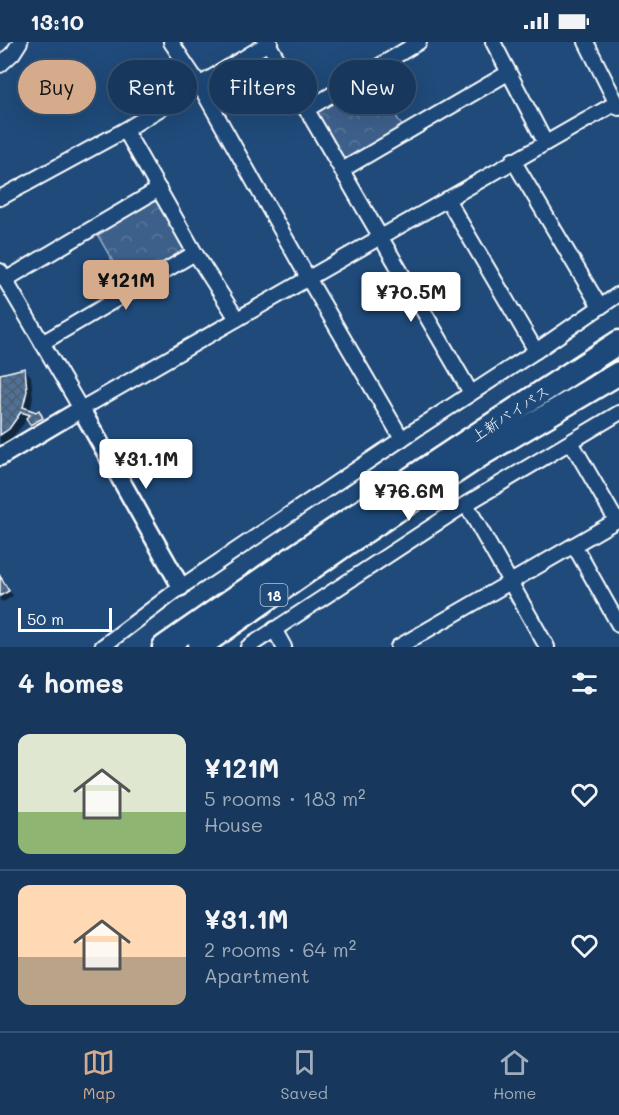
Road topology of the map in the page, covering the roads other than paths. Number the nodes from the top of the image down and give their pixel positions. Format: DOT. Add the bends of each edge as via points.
graph roads {
  1 [pos="20,42"];
  2 [pos="171,42"];
  3 [pos="418,42"];
  4 [pos="493,42"];
  5 [pos="586,42"];
  6 [pos="269,43"];
  7 [pos="278,60"];
  8 [pos="0,65"];
  9 [pos="508,73"];
  10 [pos="199,84"];
  11 [pos="317,103"];
  12 [pos="618,106"];
  13 [pos="308,114"];
  14 [pos="125,130"];
  15 [pos="545,142"];
  16 [pos="513,160"];
  17 [pos="342,170"];
  18 [pos="159,189"];
  19 [pos="0,198"];
  20 [pos="447,199"];
  21 [pos="379,237"];
  22 [pos="195,253"];
  23 [pos="3,276"];
  24 [pos="308,278"];
  25 [pos="619,294"];
  26 [pos="600,307"];
  27 [pos="237,320"];
  28 [pos="619,342"];
  29 [pos="42,343"];
  30 [pos="537,351"];
  31 [pos="619,373"];
  32 [pos="471,393"];
  33 [pos="81,409"];
  34 [pos="619,413"];
  35 [pos="402,439"];
  36 [pos="571,442"];
  37 [pos="0,457"];
  38 [pos="466,504"];
  39 [pos="618,520"];
  40 [pos="574,544"];
  41 [pos="510,582"];
  42 [pos="181,587"];
  43 [pos="619,625"];
  44 [pos="274,629"];
  45 [pos="102,647"];
  46 [pos="164,647"];
  47 [pos="199,647"];
  48 [pos="248,647"];
  49 [pos="284,647"];
  50 [pos="398,647"];
  51 [pos="547,647"];
  1 -- 8 [label="street"];
  2 -- 10 [label="street"];
  3 -- 11 [label="street"];
  4 -- 9 [label="street"];
  5 -- 12 [label="street"];
  6 -- 7 [label="street"];
  6 -- 10 [label="street"];
  9 -- 15 [label="street"];
  9 -- 17 [label="street"];
  10 -- 14 [label="street"];
  10 -- 24 [label="street"];
  12 -- 15 [label="street"];
  13 -- 17 [label="street"];
  14 -- 18 [label="street"];
  14 -- 19 [label="street"];
  15 -- 16 [label="street"];
  16 -- 20 [label="street"];
  16 -- 26 [label="street"];
  17 -- 21 [label="street"];
  18 -- 22 [label="street"];
  18 -- 23 [label="street"];
  20 -- 21 [label="street"];
  20 -- 30 [label="street"];
  21 -- 24 [label="street"];
  21 -- 32 [label="street"];
  22 -- 27 [label="street"];
  22 -- 29 [label="street"];
  23 -- 29 [label="street"];
  24 -- 27 [label="street"];
  24 -- 35 [label="street"];
  25 -- 26 [label="street"];
  26 -- 30 [label="street"];
  27 -- 33 [label="street"];
  28 -- 46 [label="highway, 上新バイパス / 18"];
  29 -- 33 [label="street"];
  30 -- 32 [label="street"];
  31 -- 47 [label="highway, 上新バイパス / 18" via="484,453"];
  32 -- 35 [label="street"];
  33 -- 37 [label="street"];
  33 -- 42 [label="street"];
  34 -- 36 [label="street"];
  35 -- 42 [label="street"];
  36 -- 38 [label="street"];
  36 -- 39 [label="street"];
  38 -- 41 [label="street"];
  38 -- 44 [label="street"];
  39 -- 40 [label="street"];
  40 -- 41 [label="street"];
  40 -- 43 [label="street"];
  41 -- 50 [label="street"];
  41 -- 51 [label="street"];
  42 -- 45 [label="street"];
  44 -- 48 [label="street"];
  44 -- 49 [label="street"];
}
